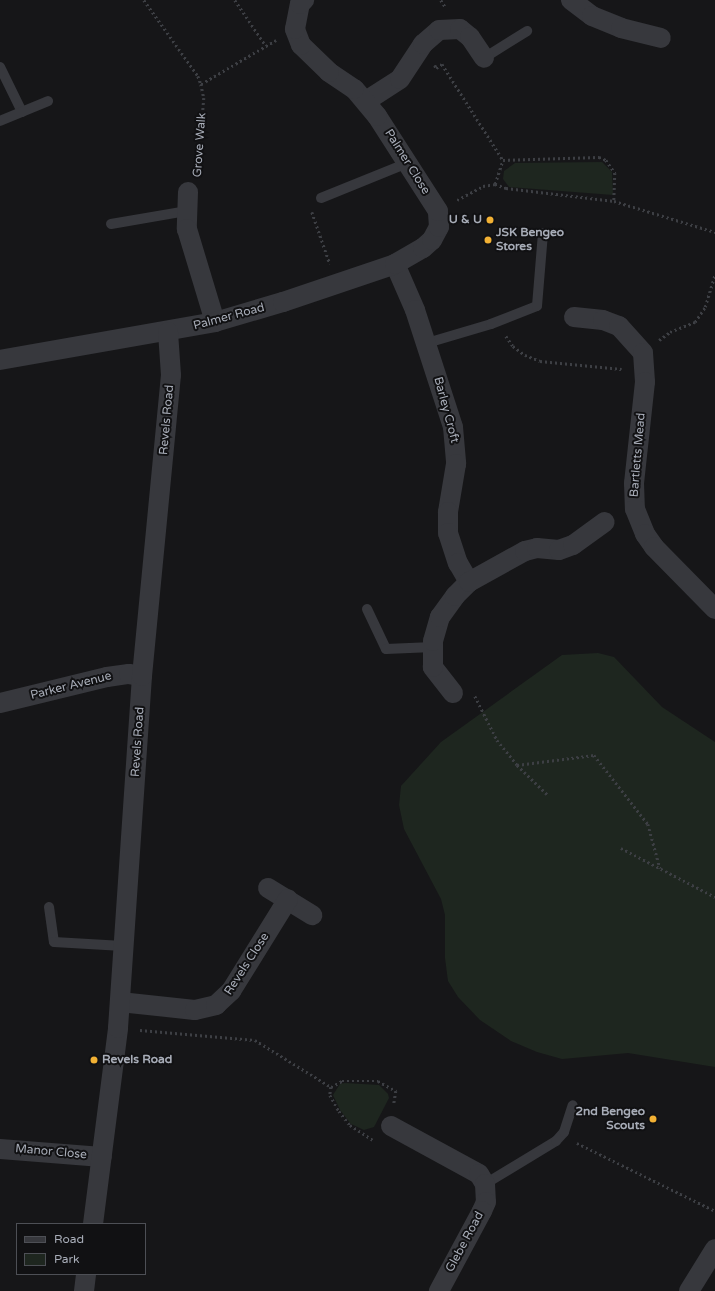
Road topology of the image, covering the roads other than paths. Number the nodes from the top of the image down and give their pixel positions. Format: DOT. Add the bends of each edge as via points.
graph roads {
  1 [pos="304,0"];
  2 [pos="571,0"];
  3 [pos="526,31"];
  4 [pos="660,38"];
  5 [pos="484,58"];
  6 [pos="0,67"];
  7 [pos="48,101"];
  8 [pos="366,101"];
  9 [pos="22,112"];
  10 [pos="0,121"];
  11 [pos="407,163"];
  12 [pos="321,198"];
  13 [pos="186,202"];
  14 [pos="439,219"];
  15 [pos="111,224"];
  16 [pos="543,233"];
  17 [pos="395,264"];
  18 [pos="574,317"];
  19 [pos="215,322"];
  20 [pos="168,332"];
  21 [pos="426,343"];
  22 [pos="0,360"];
  23 [pos="605,522"];
  24 [pos="469,582"];
  25 [pos="367,608"];
  26 [pos="715,609"];
  27 [pos="433,648"];
  28 [pos="142,676"];
  29 [pos="454,693"];
  30 [pos="0,703"];
  31 [pos="268,888"];
  32 [pos="288,899"];
  33 [pos="49,908"];
  34 [pos="312,915"];
  35 [pos="123,946"];
  36 [pos="120,1002"];
  37 [pos="573,1105"];
  38 [pos="391,1126"];
  39 [pos="0,1149"];
  40 [pos="102,1156"];
  41 [pos="485,1184"];
  42 [pos="93,1223"];
  43 [pos="715,1249"];
  44 [pos="86,1275"];
  45 [pos="84,1291"];
  46 [pos="439,1291"];
  47 [pos="689,1291"];
  1 -- 8 [label="street, Palmer Close" via="300,4 295,29 301,45 315,60"];
  2 -- 4 [label="street" via="592,16 621,28"];
  3 -- 5 [label="lane"];
  5 -- 8 [label="street" via="470,37 460,29 439,30 423,44 400,79"];
  6 -- 9 [label="lane"];
  7 -- 9 [label="lane"];
  8 -- 11 [label="street, Palmer Close"];
  9 -- 10 [label="lane"];
  11 -- 12 [label="lane"];
  11 -- 14 [label="street, Palmer Close"];
  13 -- 15 [label="lane"];
  13 -- 19 [label="street" via="186,229"];
  14 -- 17 [label="street, Palmer Road" via="423,248"];
  16 -- 21 [label="lane" via="537,306 491,324"];
  17 -- 19 [label="street, Palmer Road"];
  17 -- 21 [label="street, Barley Croft"];
  18 -- 26 [label="street, Bartletts Mead" via="603,320 619,326 643,353 645,382 634,483 635,509 645,534 654,547"];
  19 -- 20 [label="street, Palmer Road"];
  20 -- 22 [label="street, Palmer Road"];
  20 -- 28 [label="street, Revels Road" via="171,375"];
  21 -- 24 [label="street, Barley Croft" via="449,414 456,447 448,533 458,563"];
  23 -- 24 [label="street" via="573,545 559,550 537,548 525,551"];
  24 -- 27 [label="street" via="440,617"];
  25 -- 27 [label="lane" via="386,649"];
  27 -- 29 [label="street" via="433,666"];
  28 -- 30 [label="street, Parker Avenue" via="107,677"];
  28 -- 35 [label="street, Revels Road"];
  31 -- 32 [label="street"];
  32 -- 34 [label="street"];
  32 -- 36 [label="street, Revels Close" via="231,991 216,1006 194,1010"];
  33 -- 35 [label="lane" via="54,942"];
  35 -- 36 [label="street, Revels Road"];
  36 -- 40 [label="street, Revels Road"];
  37 -- 41 [label="lane" via="564,1132 556,1141"];
  38 -- 41 [label="street" via="478,1174"];
  39 -- 40 [label="street, Manor Close"];
  40 -- 42 [label="street, Revels Road"];
  41 -- 46 [label="street, Glebe Road" via="486,1202"];
  43 -- 47 [label="street"];
  44 -- 45 [label="street"];
}
